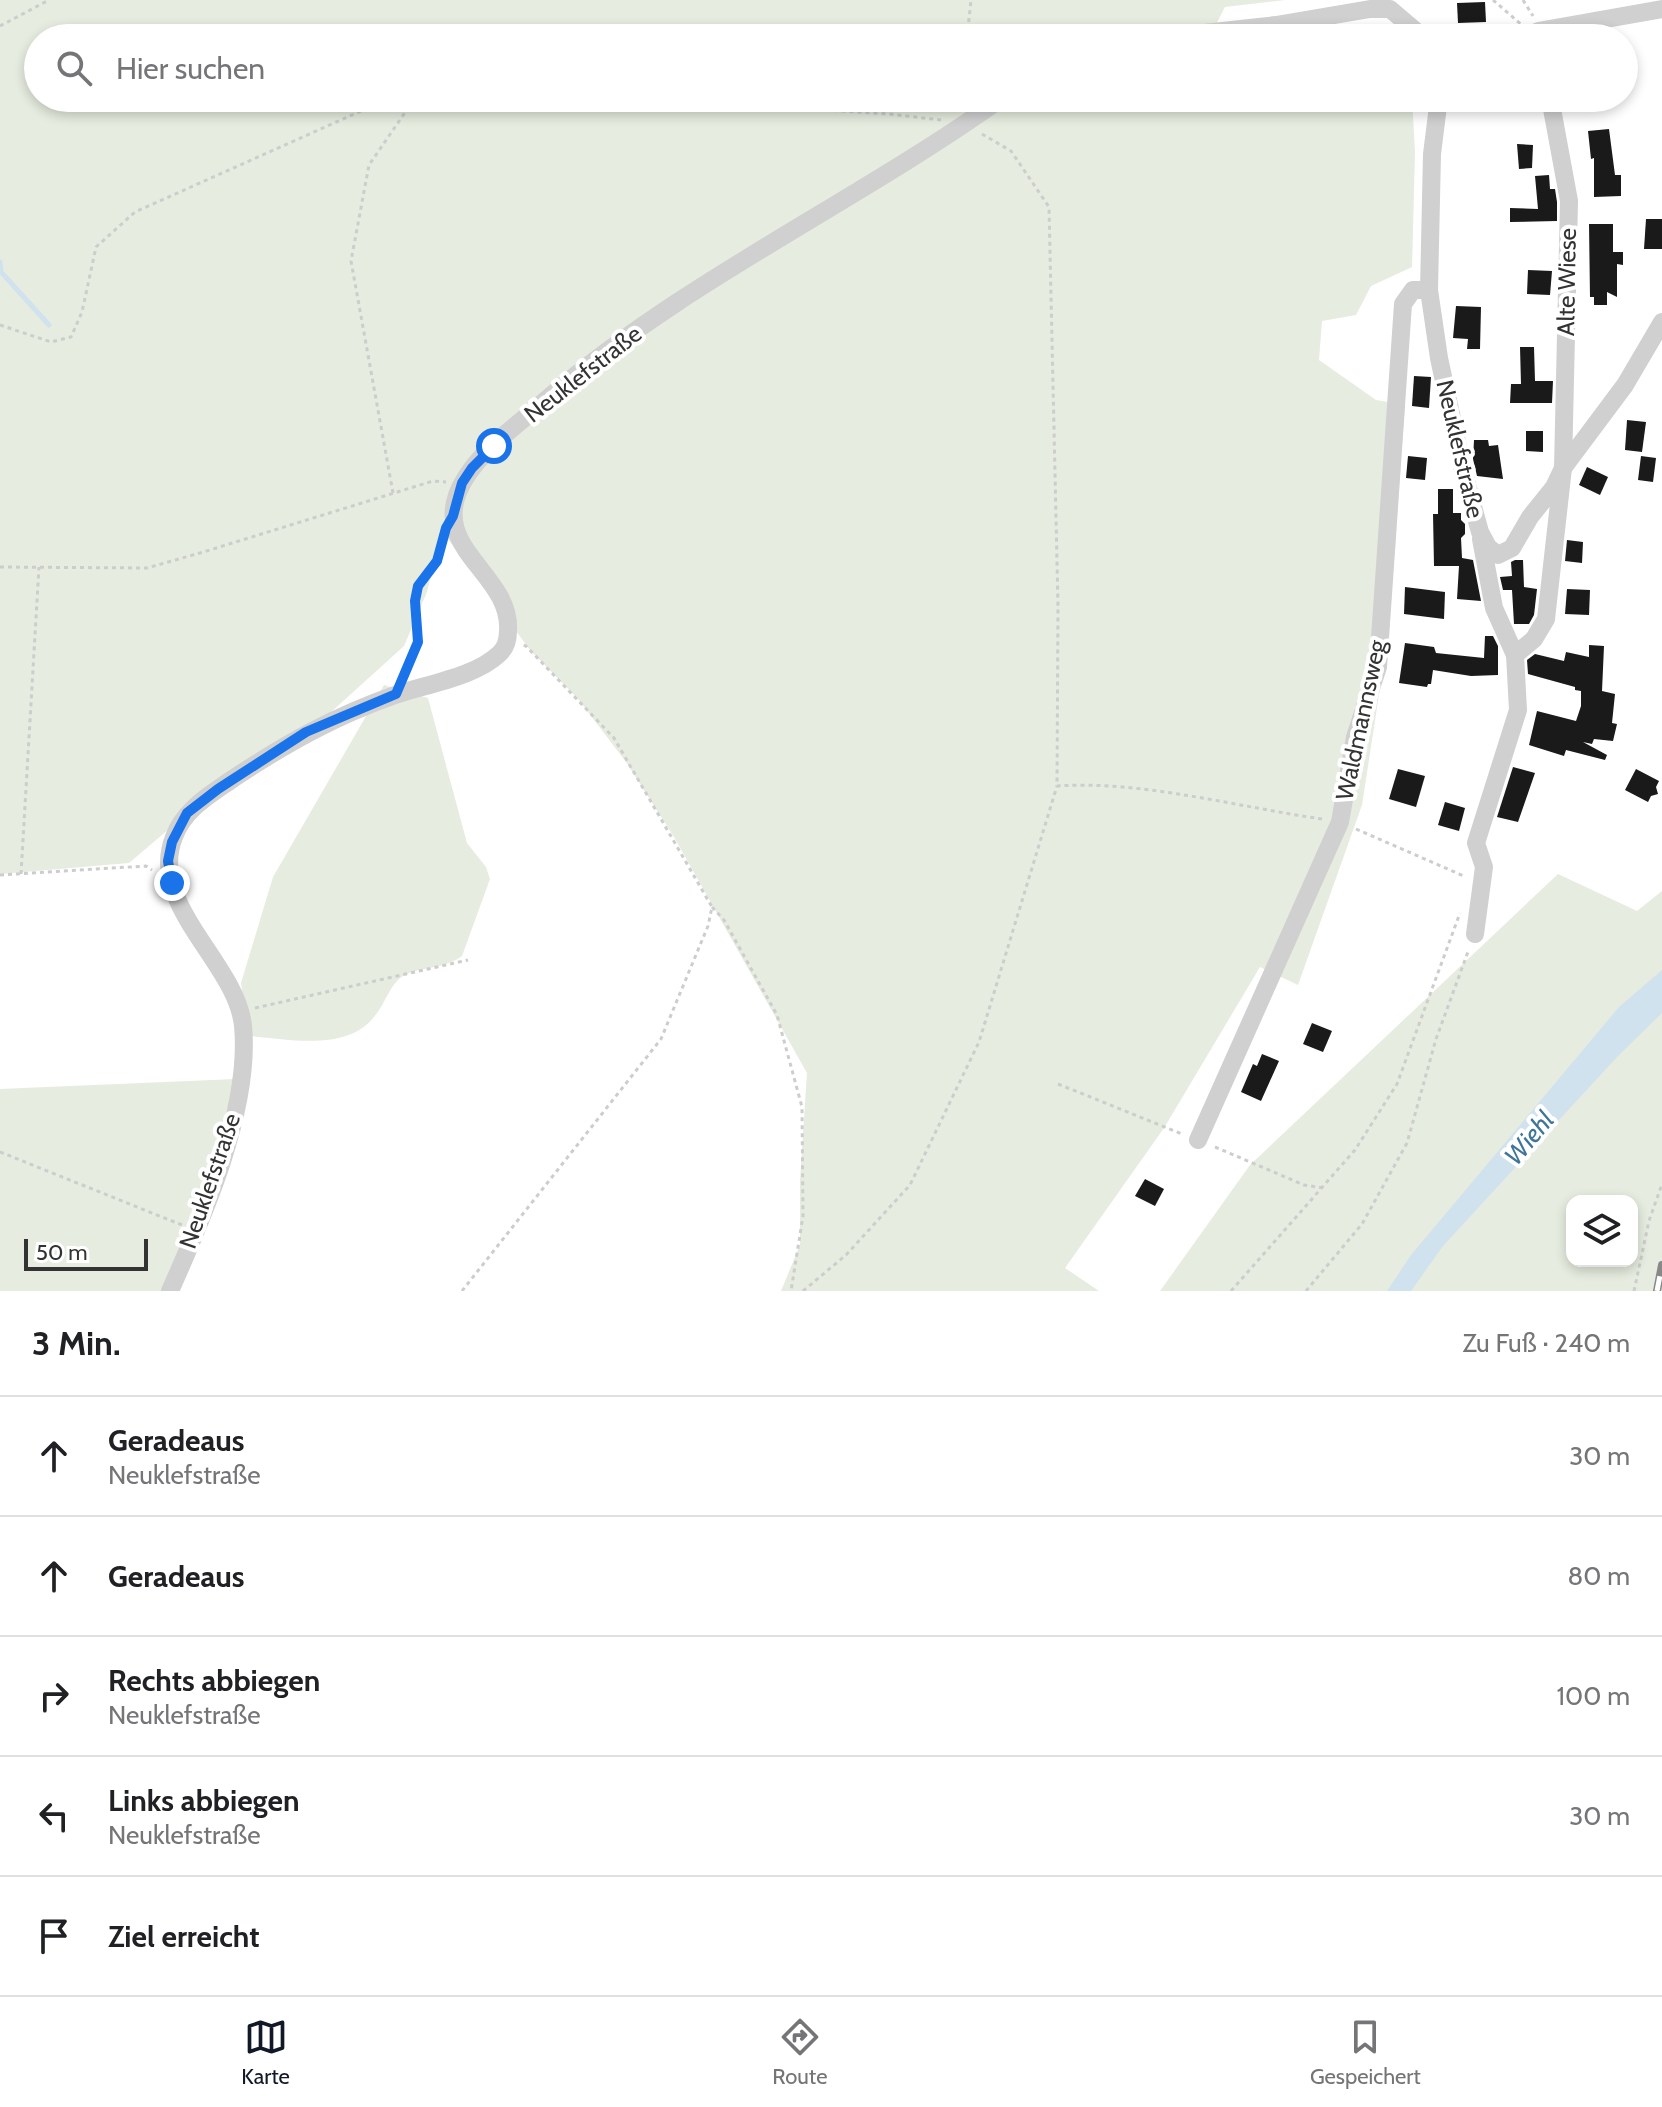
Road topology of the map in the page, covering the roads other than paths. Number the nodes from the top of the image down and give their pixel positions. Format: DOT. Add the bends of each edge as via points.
graph roads {
  1 [pos="1662,9"];
  2 [pos="1282,24"];
  3 [pos="1408,24"];
  4 [pos="1588,24"];
  5 [pos="982,112"];
  6 [pos="1437,112"];
  7 [pos="1553,112"];
  8 [pos="1429,290"];
  9 [pos="1662,322"];
  10 [pos="1563,468"];
  11 [pos="1480,532"];
  12 [pos="1515,655"];
  13 [pos="1475,934"];
  14 [pos="1198,1140"];
  15 [pos="170,1291"];
  1 -- 4 [label="street"];
  2 -- 3 [label="street" via="1390,9"];
  5 -- 15 [label="street, Neuklefstraße" via="681,298 571,379 472,468 462,483 454,531 508,612 503,652 480,668 396,694 306,732 187,813 172,842 172,883 237,1000 243,1065 234,1121 197,1231"];
  6 -- 8 [label="street, Neuklefstraße"];
  7 -- 10 [label="street, Alte Wiese" via="1569,201"];
  8 -- 11 [label="street, Neuklefstraße" via="1442,373"];
  8 -- 14 [label="street, Waldmannsweg" via="1413,290 1403,304 1378,667 1355,737 1340,822"];
  9 -- 10 [label="street, Neuklefstraße" via="1625,385"];
  10 -- 11 [label="street, Neuklefstraße" via="1512,548 1498,555"];
  10 -- 12 [label="street, Alte Wiese" via="1546,619"];
  11 -- 12 [label="street" via="1494,608"];
  12 -- 13 [label="street" via="1518,710 1476,843 1484,867"];
}
